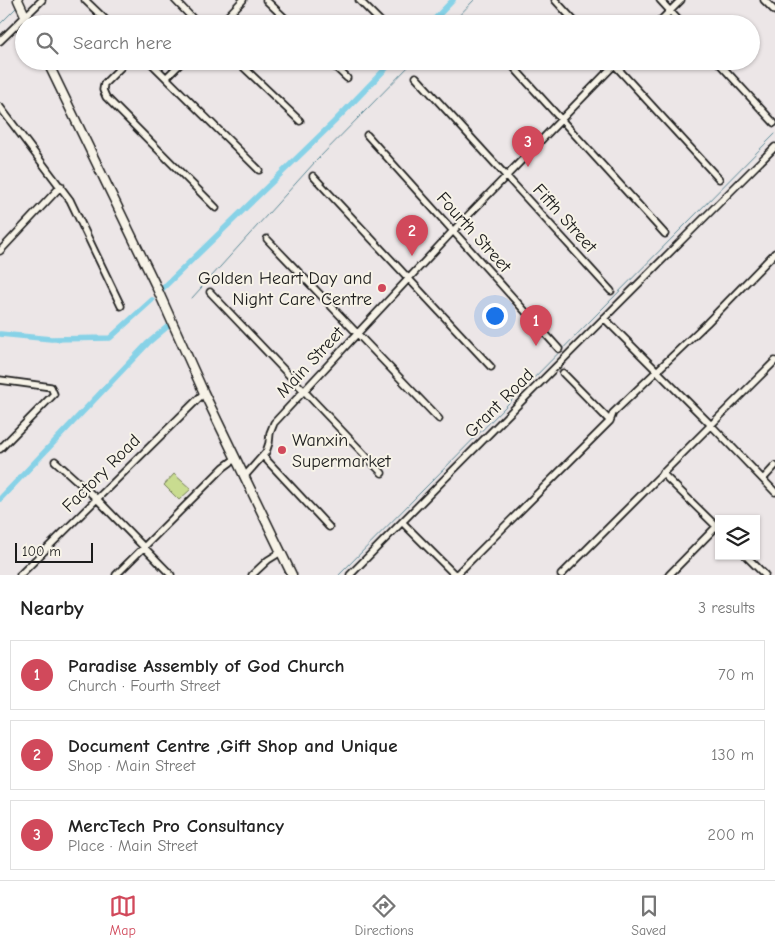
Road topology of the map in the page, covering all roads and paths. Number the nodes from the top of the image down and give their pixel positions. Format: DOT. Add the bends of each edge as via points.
graph roads {
  1 [pos="18,0"];
  2 [pos="42,0"];
  3 [pos="85,0"];
  4 [pos="175,0"];
  5 [pos="243,0"];
  6 [pos="266,0"];
  7 [pos="358,0"];
  8 [pos="555,0"];
  9 [pos="660,0"];
  10 [pos="681,0"];
  11 [pos="764,0"];
  12 [pos="670,11"];
  13 [pos="775,11"];
  14 [pos="26,15"];
  15 [pos="27,15"];
  16 [pos="101,15"];
  17 [pos="189,15"];
  18 [pos="229,15"];
  19 [pos="282,15"];
  20 [pos="374,15"];
  21 [pos="569,15"];
  22 [pos="666,15"];
  23 [pos="674,15"];
  24 [pos="15,27"];
  25 [pos="0,41"];
  26 [pos="51,70"];
  27 [pos="118,70"];
  28 [pos="158,70"];
  29 [pos="174,70"];
  30 [pos="246,70"];
  31 [pos="339,70"];
  32 [pos="516,70"];
  33 [pos="606,70"];
  34 [pos="621,70"];
  35 [pos="725,70"];
  36 [pos="416,77"];
  37 [pos="166,78"];
  38 [pos="347,78"];
  39 [pos="0,107"];
  40 [pos="560,119"];
  41 [pos="300,121"];
  42 [pos="774,123"];
  43 [pos="366,135"];
  44 [pos="775,147"];
  45 [pos="259,170"];
  46 [pos="313,176"];
  47 [pos="506,176"];
  48 [pos="719,179"];
  49 [pos="61,186"];
  50 [pos="216,208"];
  51 [pos="453,231"];
  52 [pos="665,234"];
  53 [pos="267,239"];
  54 [pos="0,251"];
  55 [pos="775,253"];
  56 [pos="409,278"];
  57 [pos="611,291"];
  58 [pos="210,292"];
  59 [pos="121,306"];
  60 [pos="604,318"];
  61 [pos="357,333"];
  62 [pos="559,349"];
  63 [pos="775,361"];
  64 [pos="491,366"];
  65 [pos="657,371"];
  66 [pos="563,373"];
  67 [pos="0,380"];
  68 [pos="303,391"];
  69 [pos="204,393"];
  70 [pos="438,419"];
  71 [pos="610,421"];
  72 [pos="711,425"];
  73 [pos="0,449"];
  74 [pos="263,456"];
  75 [pos="55,461"];
  76 [pos="232,463"];
  77 [pos="775,466"];
  78 [pos="382,473"];
  79 [pos="662,473"];
  80 [pos="244,477"];
  81 [pos="763,479"];
  82 [pos="775,492"];
  83 [pos="97,499"];
  84 [pos="402,522"];
  85 [pos="715,525"];
  86 [pos="329,526"];
  87 [pos="715,531"];
  88 [pos="144,548"];
  89 [pos="279,553"];
  90 [pos="750,560"];
  91 [pos="20,575"];
  92 [pos="116,575"];
  93 [pos="171,575"];
  94 [pos="252,575"];
  95 [pos="292,575"];
  96 [pos="350,575"];
  97 [pos="456,575"];
  98 [pos="561,575"];
  99 [pos="669,575"];
  100 [pos="765,575"];
  1 -- 14 [label="main road"];
  2 -- 15 [label="street"];
  3 -- 16 [label="street"];
  4 -- 17 [label="street"];
  5 -- 18 [label="street"];
  6 -- 19 [label="street"];
  7 -- 20 [label="street"];
  8 -- 21 [label="street"];
  9 -- 12 [label="street"];
  10 -- 12 [label="street"];
  11 -- 13 [label="street"];
  12 -- 22 [label="street"];
  12 -- 23 [label="street"];
  24 -- 25 [label="street"];
  26 -- 69 [label="main road"];
  27 -- 50 [label="street" via="104,84 106,97"];
  28 -- 37 [label="street"];
  29 -- 37 [label="street"];
  30 -- 41 [label="street"];
  31 -- 38 [label="street"];
  32 -- 40 [label="street"];
  33 -- 40 [label="street, Main Street"];
  34 -- 48 [label="street"];
  35 -- 42 [label="street"];
  36 -- 47 [label="street, Fifth Street"];
  37 -- 45 [label="street"];
  39 -- 49 [label="street"];
  40 -- 47 [label="street, Main Street"];
  40 -- 52 [label="street"];
  43 -- 51 [label="street, Fourth Street"];
  44 -- 60 [label="street, Grant Road"];
  46 -- 56 [label="street"];
  47 -- 51 [label="street, Main Street"];
  47 -- 57 [label="street, Fifth Street"];
  49 -- 54 [label="street"];
  49 -- 59 [label="street"];
  51 -- 56 [label="street, Main Street"];
  51 -- 62 [label="street, Fourth Street"];
  53 -- 61 [label="street"];
  55 -- 65 [label="street"];
  56 -- 61 [label="street, Main Street"];
  56 -- 64 [label="street"];
  58 -- 68 [label="street"];
  60 -- 65 [label="street"];
  60 -- 84 [label="street, Grant Road"];
  61 -- 68 [label="street, Main Street"];
  61 -- 70 [label="street"];
  63 -- 72 [label="street"];
  65 -- 71 [label="street" via="613,413"];
  65 -- 72 [label="street"];
  66 -- 71 [label="street"];
  67 -- 73 [label="street" via="51,388 54,394"];
  68 -- 74 [label="street, Main Street" via="274,423"];
  68 -- 78 [label="street"];
  69 -- 76 [label="main road"];
  69 -- 83 [label="street, Factory Road"];
  71 -- 97 [label="street"];
  72 -- 79 [label="street"];
  72 -- 81 [label="street"];
  74 -- 80 [label="street"];
  74 -- 86 [label="street"];
  75 -- 83 [label="street"];
  76 -- 80 [label="main road"];
  76 -- 88 [label="street"];
  77 -- 81 [label="street"];
  79 -- 85 [label="street"];
  79 -- 98 [label="street"];
  80 -- 89 [label="main road"];
  81 -- 82 [label="street"];
  83 -- 88 [label="street"];
  83 -- 91 [label="street, Factory Road"];
  84 -- 96 [label="street, Grant Road"];
  84 -- 97 [label="street"];
  87 -- 99 [label="street"];
  88 -- 92 [label="street"];
  88 -- 93 [label="street"];
  89 -- 94 [label="street"];
  89 -- 95 [label="main road"];
  90 -- 100 [label="street"];
}
